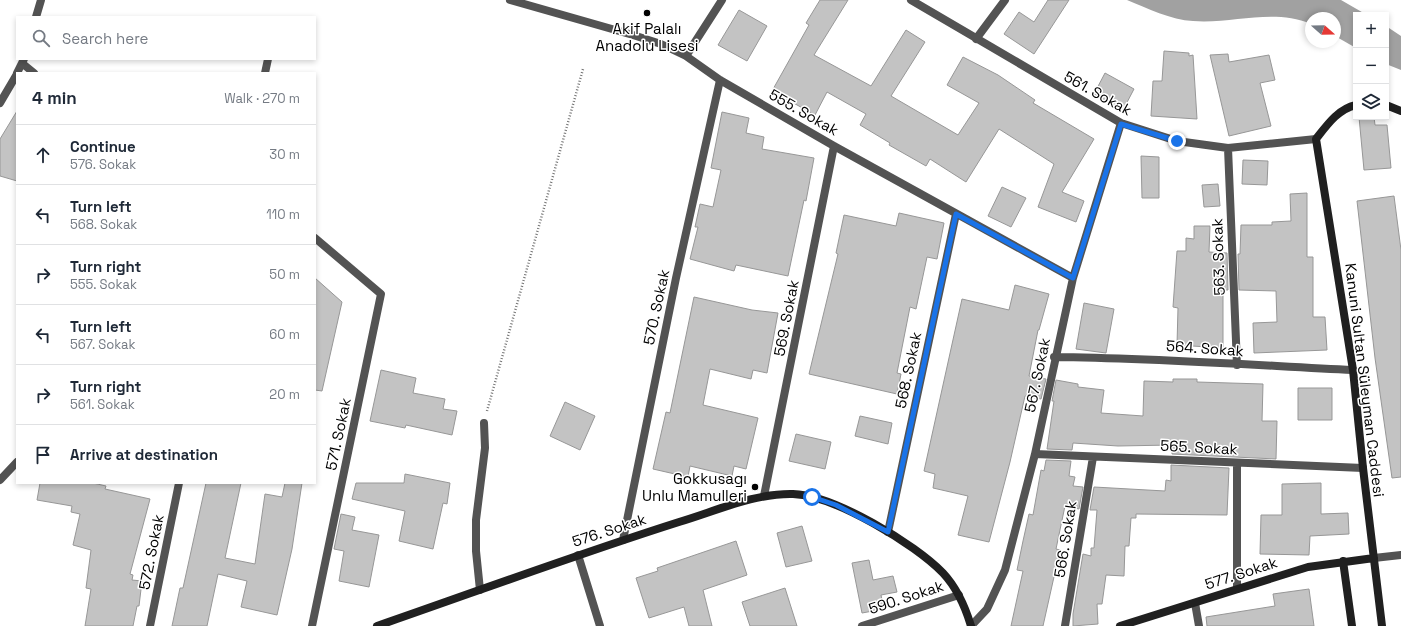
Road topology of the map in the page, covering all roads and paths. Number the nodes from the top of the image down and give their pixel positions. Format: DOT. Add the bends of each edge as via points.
graph roads {
  1 [pos="41,0"];
  2 [pos="510,0"];
  3 [pos="722,0"];
  4 [pos="911,0"];
  5 [pos="1005,0"];
  6 [pos="36,16"];
  7 [pos="976,38"];
  8 [pos="686,56"];
  9 [pos="268,60"];
  10 [pos="24,61"];
  11 [pos="583,69"];
  12 [pos="18,72"];
  13 [pos="33,72"];
  14 [pos="265,72"];
  15 [pos="16,75"];
  16 [pos="720,80"];
  17 [pos="0,103"];
  18 [pos="1353,106"];
  19 [pos="1389,106"];
  20 [pos="1401,111"];
  21 [pos="1121,124"];
  22 [pos="1316,139"];
  23 [pos="834,146"];
  24 [pos="1228,148"];
  25 [pos="956,214"];
  26 [pos="316,239"];
  27 [pos="1073,278"];
  28 [pos="1054,357"];
  29 [pos="1237,365"];
  30 [pos="1353,370"];
  31 [pos="484,423"];
  32 [pos="1035,454"];
  33 [pos="1092,457"];
  34 [pos="16,463"];
  35 [pos="1237,463"];
  36 [pos="1363,468"];
  37 [pos="0,480"];
  38 [pos="179,484"];
  39 [pos="764,496"];
  40 [pos="888,532"];
  41 [pos="623,540"];
  42 [pos="578,555"];
  43 [pos="1401,555"];
  44 [pos="1374,558"];
  45 [pos="1343,561"];
  46 [pos="1237,589"];
  47 [pos="480,590"];
  48 [pos="959,595"];
  49 [pos="1195,603"];
  50 [pos="150,626"];
  51 [pos="312,626"];
  52 [pos="377,626"];
  53 [pos="600,626"];
  54 [pos="862,626"];
  55 [pos="971,626"];
  56 [pos="1065,626"];
  57 [pos="1120,626"];
  58 [pos="1199,626"];
  59 [pos="1352,626"];
  60 [pos="1382,626"];
  1 -- 6 [label="street"];
  2 -- 8 [label="street, 555. Sokak" via="633,35"];
  3 -- 8 [label="street"];
  4 -- 7 [label="street, 561. Sokak"];
  5 -- 7 [label="street"];
  7 -- 21 [label="street, 561. Sokak"];
  8 -- 16 [label="street, 555. Sokak"];
  9 -- 14 [label="street"];
  10 -- 12 [label="street"];
  10 -- 13 [label="street"];
  11 -- 31 [label="path"];
  15 -- 17 [label="street"];
  16 -- 23 [label="street, 555. Sokak"];
  16 -- 41 [label="street, 570. Sokak" via="676,278"];
  18 -- 22 [label="street" via="1346,107 1331,120"];
  19 -- 20 [label="street"];
  21 -- 24 [label="street, 561. Sokak" via="1177,141"];
  21 -- 27 [label="street, 567. Sokak"];
  22 -- 24 [label="street, 561. Sokak"];
  22 -- 30 [label="street, Kanuni Sultan Süleyman Caddesi"];
  23 -- 25 [label="street, 555. Sokak"];
  23 -- 39 [label="street, 569. Sokak"];
  24 -- 29 [label="street, 563. Sokak"];
  25 -- 27 [label="street, 555. Sokak"];
  25 -- 40 [label="street, 568. Sokak"];
  26 -- 51 [label="street, 571. Sokak" via="382,294"];
  27 -- 28 [label="street, 567. Sokak"];
  28 -- 29 [label="street, 564. Sokak" via="1137,358"];
  28 -- 32 [label="street, 567. Sokak"];
  29 -- 30 [label="street, 564. Sokak"];
  30 -- 36 [label="street, Kanuni Sultan Süleyman Caddesi"];
  31 -- 47 [label="street" via="485,448 476,520"];
  32 -- 33 [label="street, 565. Sokak"];
  32 -- 55 [label="street, 567. Sokak" via="1005,570 987,609"];
  33 -- 35 [label="street, 565. Sokak"];
  33 -- 56 [label="street, 566. Sokak"];
  34 -- 37 [label="street"];
  35 -- 36 [label="street, 565. Sokak"];
  35 -- 46 [label="street"];
  36 -- 44 [label="street, Kanuni Sultan Süleyman Caddesi"];
  38 -- 50 [label="street, 572. Sokak"];
  39 -- 40 [label="street, 576. Sokak" via="794,494 812,497 836,505"];
  39 -- 41 [label="street, 576. Sokak"];
  40 -- 48 [label="street, 576. Sokak" via="943,574"];
  41 -- 42 [label="street, 576. Sokak"];
  42 -- 47 [label="street, 576. Sokak"];
  42 -- 53 [label="street"];
  43 -- 44 [label="street"];
  44 -- 45 [label="street, 577. Sokak"];
  44 -- 60 [label="street, Kanuni Sultan Süleyman Caddesi"];
  45 -- 46 [label="street, 577. Sokak" via="1308,566"];
  45 -- 59 [label="street"];
  46 -- 49 [label="street, 577. Sokak"];
  47 -- 52 [label="street, 576. Sokak"];
  48 -- 54 [label="street, 590. Sokak"];
  48 -- 55 [label="street, 576. Sokak"];
  49 -- 57 [label="street, 577. Sokak"];
  49 -- 58 [label="street"];
}
